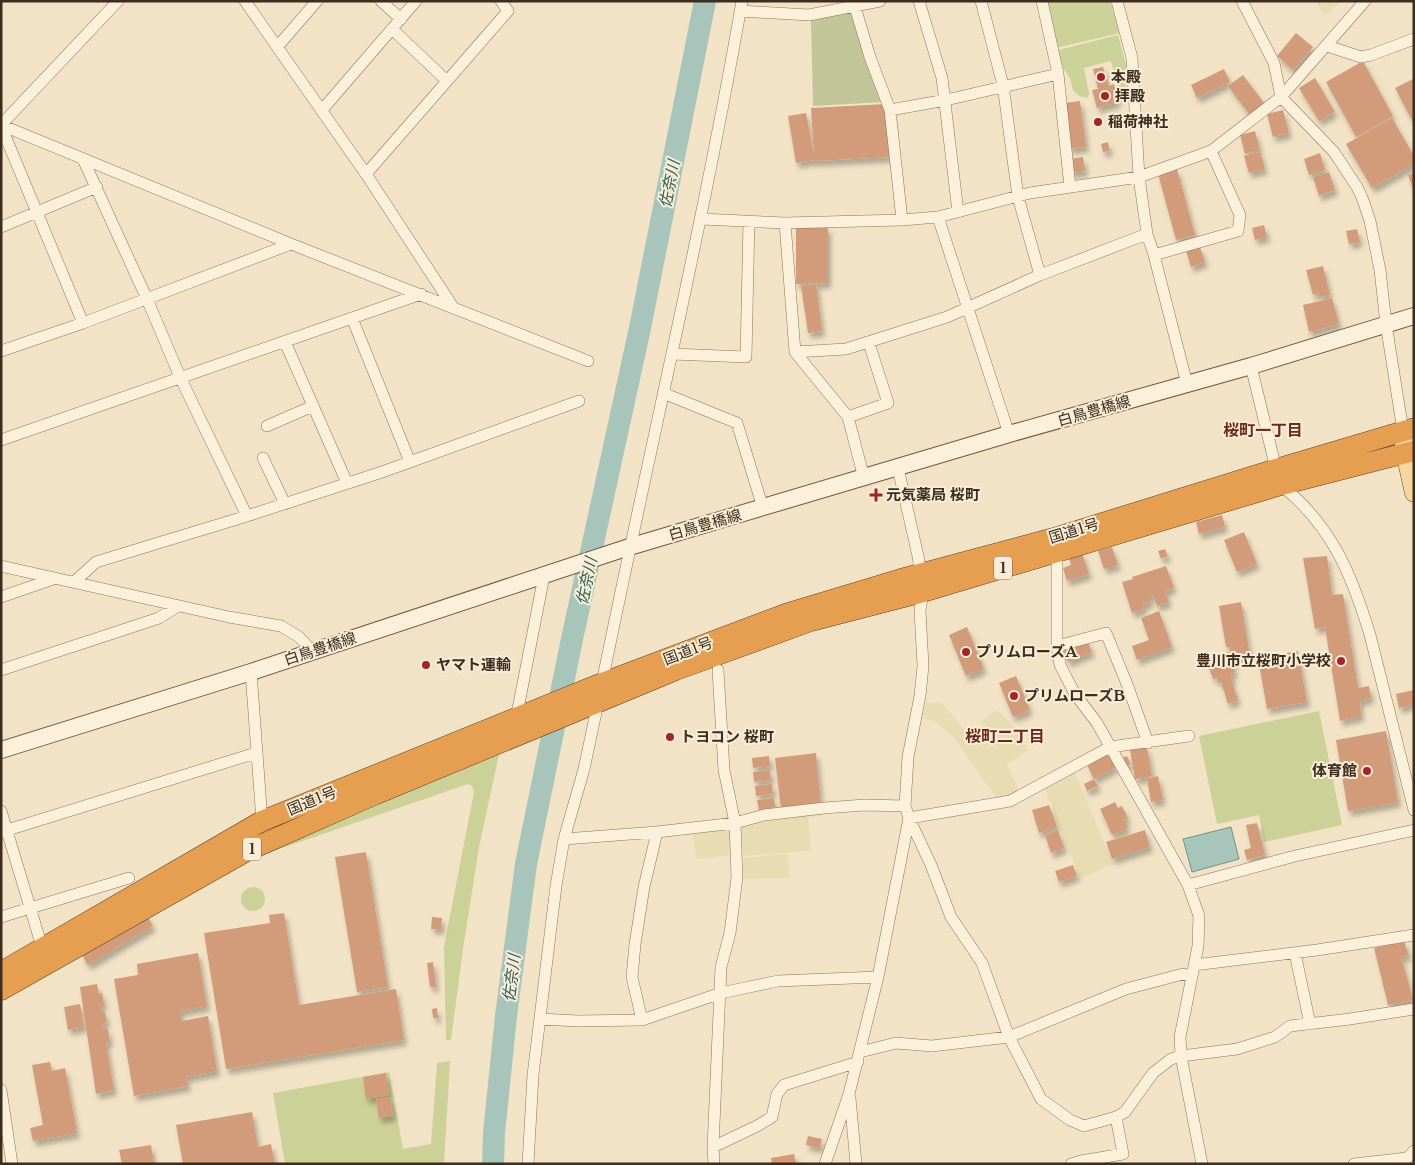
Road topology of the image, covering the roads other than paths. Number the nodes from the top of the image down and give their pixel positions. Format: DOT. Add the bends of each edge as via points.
graph roads {
  1 [pos="118,1"];
  2 [pos="317,1"];
  3 [pos="381,1"];
  4 [pos="416,1"];
  5 [pos="502,1"];
  6 [pos="880,1"];
  7 [pos="919,1"];
  8 [pos="981,1"];
  9 [pos="1042,1"];
  10 [pos="1117,1"];
  11 [pos="1242,1"];
  12 [pos="1365,1"];
  13 [pos="250,3"];
  14 [pos="859,5"];
  15 [pos="741,6"];
  16 [pos="401,19"];
  17 [pos="392,29"];
  18 [pos="1414,39"];
  19 [pos="278,46"];
  20 [pos="1327,46"];
  21 [pos="1058,74"];
  22 [pos="447,81"];
  23 [pos="1004,86"];
  24 [pos="1282,98"];
  25 [pos="946,100"];
  26 [pos="322,110"];
  27 [pos="890,110"];
  28 [pos="1,125"];
  29 [pos="1211,150"];
  30 [pos="83,159"];
  31 [pos="366,174"];
  32 [pos="1139,177"];
  33 [pos="1070,186"];
  34 [pos="97,187"];
  35 [pos="1018,197"];
  36 [pos="958,212"];
  37 [pos="38,213"];
  38 [pos="938,217"];
  39 [pos="702,219"];
  40 [pos="902,220"];
  41 [pos="749,221"];
  42 [pos="785,222"];
  43 [pos="1,227"];
  44 [pos="1147,234"];
  45 [pos="291,244"];
  46 [pos="1154,254"];
  47 [pos="1040,275"];
  48 [pos="420,294"];
  49 [pos="147,299"];
  50 [pos="453,307"];
  51 [pos="969,307"];
  52 [pos="1414,316"];
  53 [pos="352,318"];
  54 [pos="83,323"];
  55 [pos="1386,324"];
  56 [pos="285,342"];
  57 [pos="868,343"];
  58 [pos="1,351"];
  59 [pos="795,352"];
  60 [pos="672,354"];
  61 [pos="588,361"];
  62 [pos="1251,366"];
  63 [pos="180,377"];
  64 [pos="1187,384"];
  65 [pos="663,393"];
  66 [pos="579,401"];
  67 [pos="314,406"];
  68 [pos="848,417"];
  69 [pos="267,426"];
  70 [pos="1408,430"];
  71 [pos="1009,434"];
  72 [pos="1,440"];
  73 [pos="1409,452"];
  74 [pos="263,458"];
  75 [pos="410,462"];
  76 [pos="898,468"];
  77 [pos="1279,477"];
  78 [pos="864,478"];
  79 [pos="347,483"];
  80 [pos="1414,493"];
  81 [pos="285,504"];
  82 [pos="763,508"];
  83 [pos="247,516"];
  84 [pos="629,547"];
  85 [pos="1057,552"];
  86 [pos="1,566"];
  87 [pos="544,576"];
  88 [pos="54,579"];
  89 [pos="74,582"];
  90 [pos="922,583"];
  91 [pos="1,598"];
  92 [pos="178,606"];
  93 [pos="1057,646"];
  94 [pos="312,652"];
  95 [pos="1,670"];
  96 [pos="718,670"];
  97 [pos="251,672"];
  98 [pos="602,684"];
  99 [pos="598,703"];
  100 [pos="516,727"];
  101 [pos="1189,736"];
  102 [pos="1148,743"];
  103 [pos="1110,747"];
  104 [pos="1,750"];
  105 [pos="256,753"];
  106 [pos="905,806"];
  107 [pos="1414,810"];
  108 [pos="1,811"];
  109 [pos="909,818"];
  110 [pos="262,821"];
  111 [pos="735,823"];
  112 [pos="1414,830"];
  113 [pos="4,831"];
  114 [pos="657,832"];
  115 [pos="564,839"];
  116 [pos="129,878"];
  117 [pos="1188,884"];
  118 [pos="30,907"];
  119 [pos="1,917"];
  120 [pos="1414,935"];
  121 [pos="42,947"];
  122 [pos="1295,953"];
  123 [pos="1193,970"];
  124 [pos="1,972"];
  125 [pos="878,977"];
  126 [pos="1,990"];
  127 [pos="721,993"];
  128 [pos="1414,1008"];
  129 [pos="540,1020"];
  130 [pos="642,1020"];
  131 [pos="1310,1024"];
  132 [pos="1009,1037"];
  133 [pos="1181,1056"];
  134 [pos="859,1057"];
  135 [pos="1,1090"];
  136 [pos="850,1094"];
  137 [pos="1116,1118"];
  138 [pos="713,1147"];
  139 [pos="1410,1158"];
  140 [pos="1125,1159"];
  141 [pos="12,1164"];
  142 [pos="528,1164"];
  143 [pos="714,1164"];
  144 [pos="825,1164"];
  145 [pos="856,1164"];
  146 [pos="1072,1164"];
  147 [pos="1202,1164"];
  148 [pos="1354,1164"];
  1 -- 28 [label="street"];
  2 -- 19 [label="street"];
  3 -- 16 [label="street"];
  4 -- 16 [label="street"];
  5 -- 22 [label="street" via="508,11"];
  6 -- 14 [label="street"];
  7 -- 25 [label="street"];
  8 -- 23 [label="street"];
  9 -- 21 [label="street"];
  10 -- 32 [label="street" via="1132,58"];
  11 -- 24 [label="street" via="1274,63"];
  12 -- 20 [label="street"];
  13 -- 19 [label="street"];
  14 -- 15 [label="street" via="809,15"];
  14 -- 27 [label="street" via="870,57"];
  15 -- 39 [label="street"];
  16 -- 17 [label="street"];
  17 -- 22 [label="street"];
  17 -- 26 [label="street"];
  18 -- 20 [label="street" via="1361,56"];
  19 -- 26 [label="street"];
  20 -- 24 [label="street"];
  21 -- 23 [label="street"];
  21 -- 33 [label="street"];
  22 -- 31 [label="street"];
  23 -- 25 [label="street"];
  23 -- 35 [label="street"];
  24 -- 29 [label="street"];
  24 -- 55 [label="street" via="1334,152 1363,200 1380,270"];
  25 -- 27 [label="street"];
  25 -- 36 [label="street"];
  26 -- 31 [label="street"];
  27 -- 40 [label="street"];
  28 -- 30 [label="street"];
  28 -- 37 [label="street"];
  29 -- 32 [label="street"];
  29 -- 46 [label="street" via="1240,215 1238,232"];
  30 -- 34 [label="street"];
  30 -- 45 [label="street"];
  31 -- 50 [label="street"];
  32 -- 33 [label="street"];
  32 -- 44 [label="street"];
  33 -- 35 [label="street"];
  34 -- 37 [label="street"];
  34 -- 49 [label="street"];
  35 -- 36 [label="street"];
  35 -- 47 [label="street"];
  36 -- 38 [label="street"];
  37 -- 43 [label="street"];
  37 -- 54 [label="street"];
  38 -- 40 [label="street"];
  38 -- 51 [label="street"];
  39 -- 41 [label="street"];
  39 -- 60 [label="street"];
  40 -- 42 [label="street"];
  41 -- 42 [label="street"];
  41 -- 60 [label="street" via="746,357"];
  42 -- 59 [label="street"];
  44 -- 46 [label="street"];
  44 -- 47 [label="street"];
  45 -- 48 [label="street"];
  45 -- 49 [label="street"];
  46 -- 64 [label="street"];
  47 -- 51 [label="street"];
  48 -- 50 [label="street"];
  48 -- 53 [label="street"];
  49 -- 54 [label="street"];
  49 -- 63 [label="street"];
  50 -- 61 [label="street"];
  51 -- 57 [label="street"];
  51 -- 71 [label="street"];
  52 -- 55 [label="main road, 白鳥豊橋線"];
  53 -- 56 [label="street"];
  53 -- 75 [label="street"];
  54 -- 58 [label="street"];
  55 -- 62 [label="main road, 白鳥豊橋線"];
  55 -- 70 [label="street"];
  56 -- 63 [label="street"];
  56 -- 67 [label="street"];
  57 -- 59 [label="street"];
  57 -- 68 [label="street" via="888,403"];
  59 -- 68 [label="street"];
  60 -- 65 [label="street"];
  62 -- 64 [label="main road, 白鳥豊橋線"];
  62 -- 77 [label="street"];
  63 -- 72 [label="street"];
  63 -- 83 [label="street"];
  64 -- 71 [label="main road, 白鳥豊橋線"];
  65 -- 82 [label="street" via="737,423"];
  65 -- 84 [label="street"];
  66 -- 75 [label="street"];
  67 -- 69 [label="street"];
  67 -- 79 [label="street"];
  68 -- 78 [label="street"];
  70 -- 73 [label="main road"];
  70 -- 77 [label="highway, 国道1号 / 1"];
  71 -- 76 [label="main road, 白鳥豊橋線"];
  73 -- 77 [label="highway, 国道1号 / 1"];
  73 -- 80 [label="main road"];
  74 -- 81 [label="street"];
  75 -- 79 [label="street"];
  76 -- 78 [label="main road, 白鳥豊橋線"];
  76 -- 90 [label="street"];
  77 -- 85 [label="highway, 国道1号 / 1"];
  77 -- 90 [label="highway, 国道1号 / 1" via="1054,538"];
  77 -- 107 [label="street" via="1317,519 1345,563 1370,635"];
  78 -- 82 [label="main road, 白鳥豊橋線"];
  79 -- 81 [label="street"];
  81 -- 83 [label="street"];
  82 -- 84 [label="main road, 白鳥豊橋線"];
  83 -- 89 [label="street" via="96,562"];
  84 -- 87 [label="main road, 白鳥豊橋線"];
  84 -- 98 [label="street"];
  85 -- 90 [label="highway, 国道1号 / 1"];
  85 -- 93 [label="street"];
  86 -- 88 [label="street"];
  87 -- 94 [label="main road, 白鳥豊橋線"];
  87 -- 100 [label="street"];
  88 -- 89 [label="street"];
  88 -- 91 [label="street"];
  89 -- 92 [label="street"];
  90 -- 98 [label="highway, 国道1号 / 1" via="788,613"];
  90 -- 99 [label="highway, 国道1号 / 1" via="676,670"];
  90 -- 106 [label="street" via="923,666 908,757"];
  92 -- 94 [label="street" via="281,626 299,637"];
  92 -- 95 [label="street" via="159,618"];
  93 -- 102 [label="street" via="1106,633"];
  93 -- 103 [label="street" via="1060,665 1075,694"];
  94 -- 97 [label="main road, 白鳥豊橋線"];
  96 -- 111 [label="street" via="724,770"];
  97 -- 104 [label="main road, 白鳥豊橋線"];
  97 -- 105 [label="street"];
  98 -- 100 [label="highway, 国道1号 / 1"];
  99 -- 100 [label="highway, 国道1号 / 1"];
  99 -- 115 [label="street"];
  100 -- 110 [label="highway, 国道1号 / 1"];
  100 -- 126 [label="highway, 国道1号 / 1" via="247,851"];
  101 -- 102 [label="street"];
  102 -- 103 [label="street"];
  103 -- 109 [label="street" via="1010,801"];
  103 -- 117 [label="street"];
  105 -- 110 [label="street"];
  105 -- 113 [label="street"];
  106 -- 109 [label="street"];
  106 -- 111 [label="street" via="824,808 764,815"];
  108 -- 113 [label="street"];
  109 -- 125 [label="street"];
  109 -- 132 [label="street" via="951,917 982,963"];
  110 -- 121 [label="highway, 国道1号 / 1"];
  111 -- 114 [label="street"];
  111 -- 127 [label="street" via="737,877 730,933 721,967"];
  112 -- 117 [label="street" via="1294,856"];
  113 -- 118 [label="street"];
  114 -- 115 [label="street"];
  114 -- 130 [label="street" via="644,887 632,977"];
  115 -- 129 [label="street"];
  116 -- 118 [label="street"];
  117 -- 123 [label="street" via="1199,916"];
  118 -- 119 [label="street"];
  118 -- 121 [label="street"];
  120 -- 122 [label="street"];
  121 -- 124 [label="highway, 国道1号 / 1"];
  122 -- 123 [label="street"];
  122 -- 131 [label="street"];
  123 -- 132 [label="street" via="1126,989"];
  123 -- 133 [label="street" via="1180,1037"];
  125 -- 127 [label="street" via="778,981"];
  125 -- 134 [label="street"];
  127 -- 130 [label="street"];
  127 -- 138 [label="street"];
  128 -- 131 [label="street"];
  129 -- 130 [label="street"];
  129 -- 142 [label="street"];
  131 -- 133 [label="street" via="1290,1026 1275,1037 1237,1049"];
  132 -- 134 [label="street" via="932,1046 896,1043"];
  132 -- 137 [label="street" via="1041,1099 1084,1126"];
  133 -- 137 [label="street" via="1152,1073 1125,1112"];
  133 -- 147 [label="street"];
  134 -- 136 [label="street"];
  134 -- 138 [label="street" via="784,1085 777,1094 772,1116"];
  135 -- 141 [label="street"];
  136 -- 144 [label="street"];
  136 -- 145 [label="street"];
  137 -- 140 [label="street"];
  138 -- 143 [label="street"];
  139 -- 148 [label="street"];
  140 -- 146 [label="street" via="1081,1160"];
}
